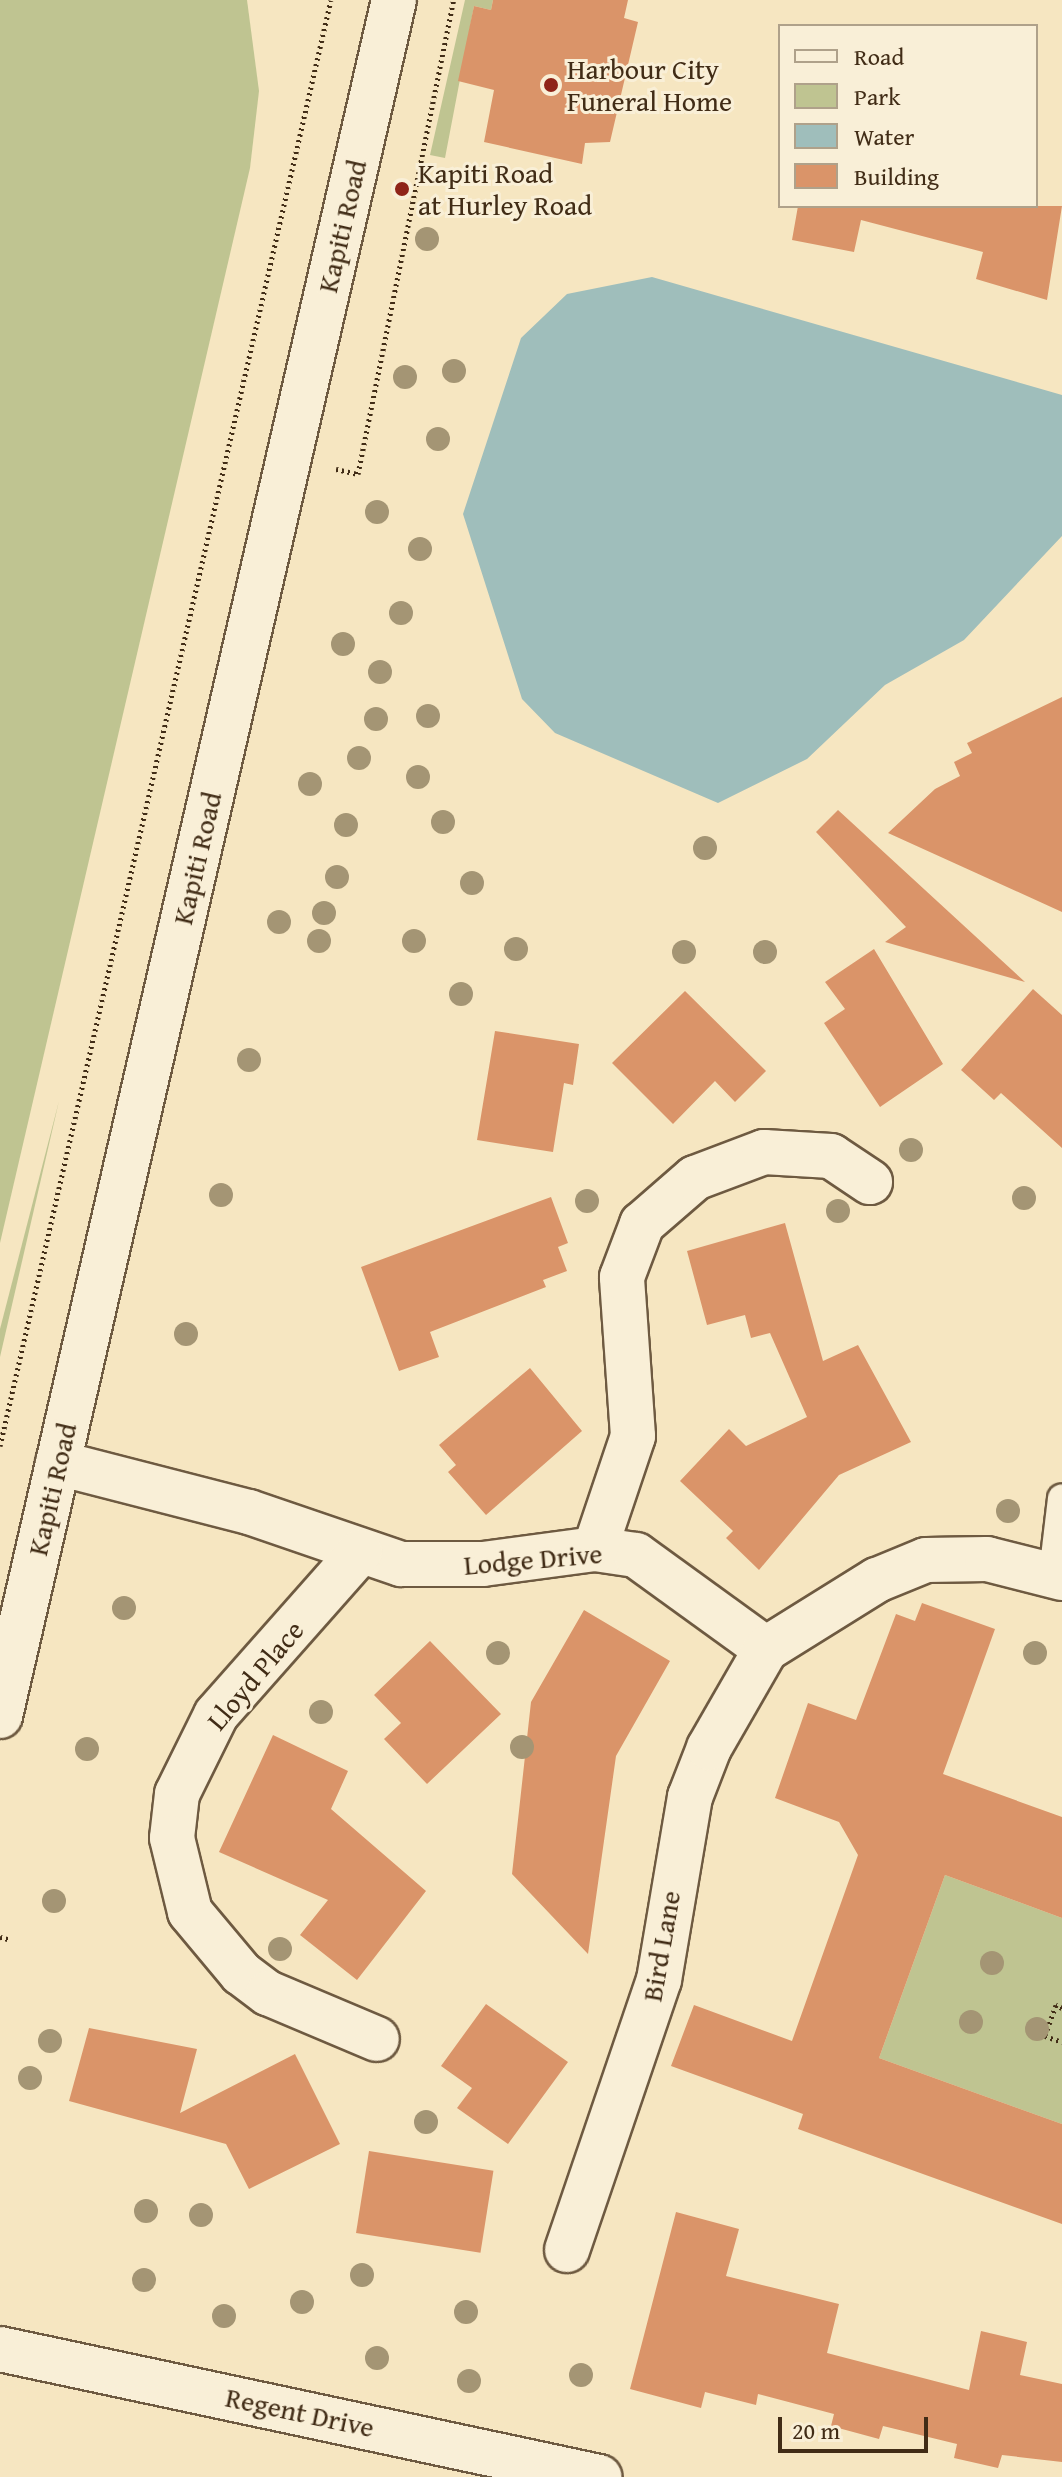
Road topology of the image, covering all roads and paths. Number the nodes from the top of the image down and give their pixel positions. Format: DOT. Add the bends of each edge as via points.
graph roads {
  1 [pos="331,0"];
  2 [pos="394,0"];
  3 [pos="454,0"];
  4 [pos="229,446"];
  5 [pos="238,448"];
  6 [pos="347,471"];
  7 [pos="870,1182"];
  8 [pos="0,1446"];
  9 [pos="58,1463"];
  10 [pos="1062,1499"];
  11 [pos="595,1549"];
  12 [pos="360,1552"];
  13 [pos="1057,1576"];
  14 [pos="766,1649"];
  15 [pos="0,1716"];
  16 [pos="0,1937"];
  17 [pos="11,1940"];
  18 [pos="1062,2008"];
  19 [pos="377,2039"];
  20 [pos="1062,2042"];
  21 [pos="567,2250"];
  22 [pos="0,2349"];
  23 [pos="599,2477"];
  1 -- 4 [label="path"];
  2 -- 9 [label="street, Kapiti Road"];
  3 -- 6 [label="path" via="358,474"];
  4 -- 5 [label="path"];
  4 -- 8 [label="path"];
  7 -- 11 [label="street" via="821,1154 764,1152 695,1178 642,1224 622,1277 633,1436"];
  9 -- 12 [label="street, Lodge Drive" via="249,1512"];
  9 -- 15 [label="street, Kapiti Road"];
  10 -- 13 [label="lane"];
  11 -- 12 [label="street, Lodge Drive" via="434,1568"];
  11 -- 14 [label="street, Lodge Drive" via="636,1555 666,1571"];
  12 -- 19 [label="street, Lloyd Place" via="216,1715 177,1794 172,1838 190,1912 241,1973 268,1993"];
  13 -- 14 [label="street" via="987,1559 926,1560 877,1580"];
  14 -- 21 [label="street, Bird Lane" via="709,1748 690,1797 659,1980"];
  16 -- 17 [label="path"];
  18 -- 20 [label="path" via="1056,2005 1045,2036"];
  22 -- 23 [label="street, Regent Drive"];
}
